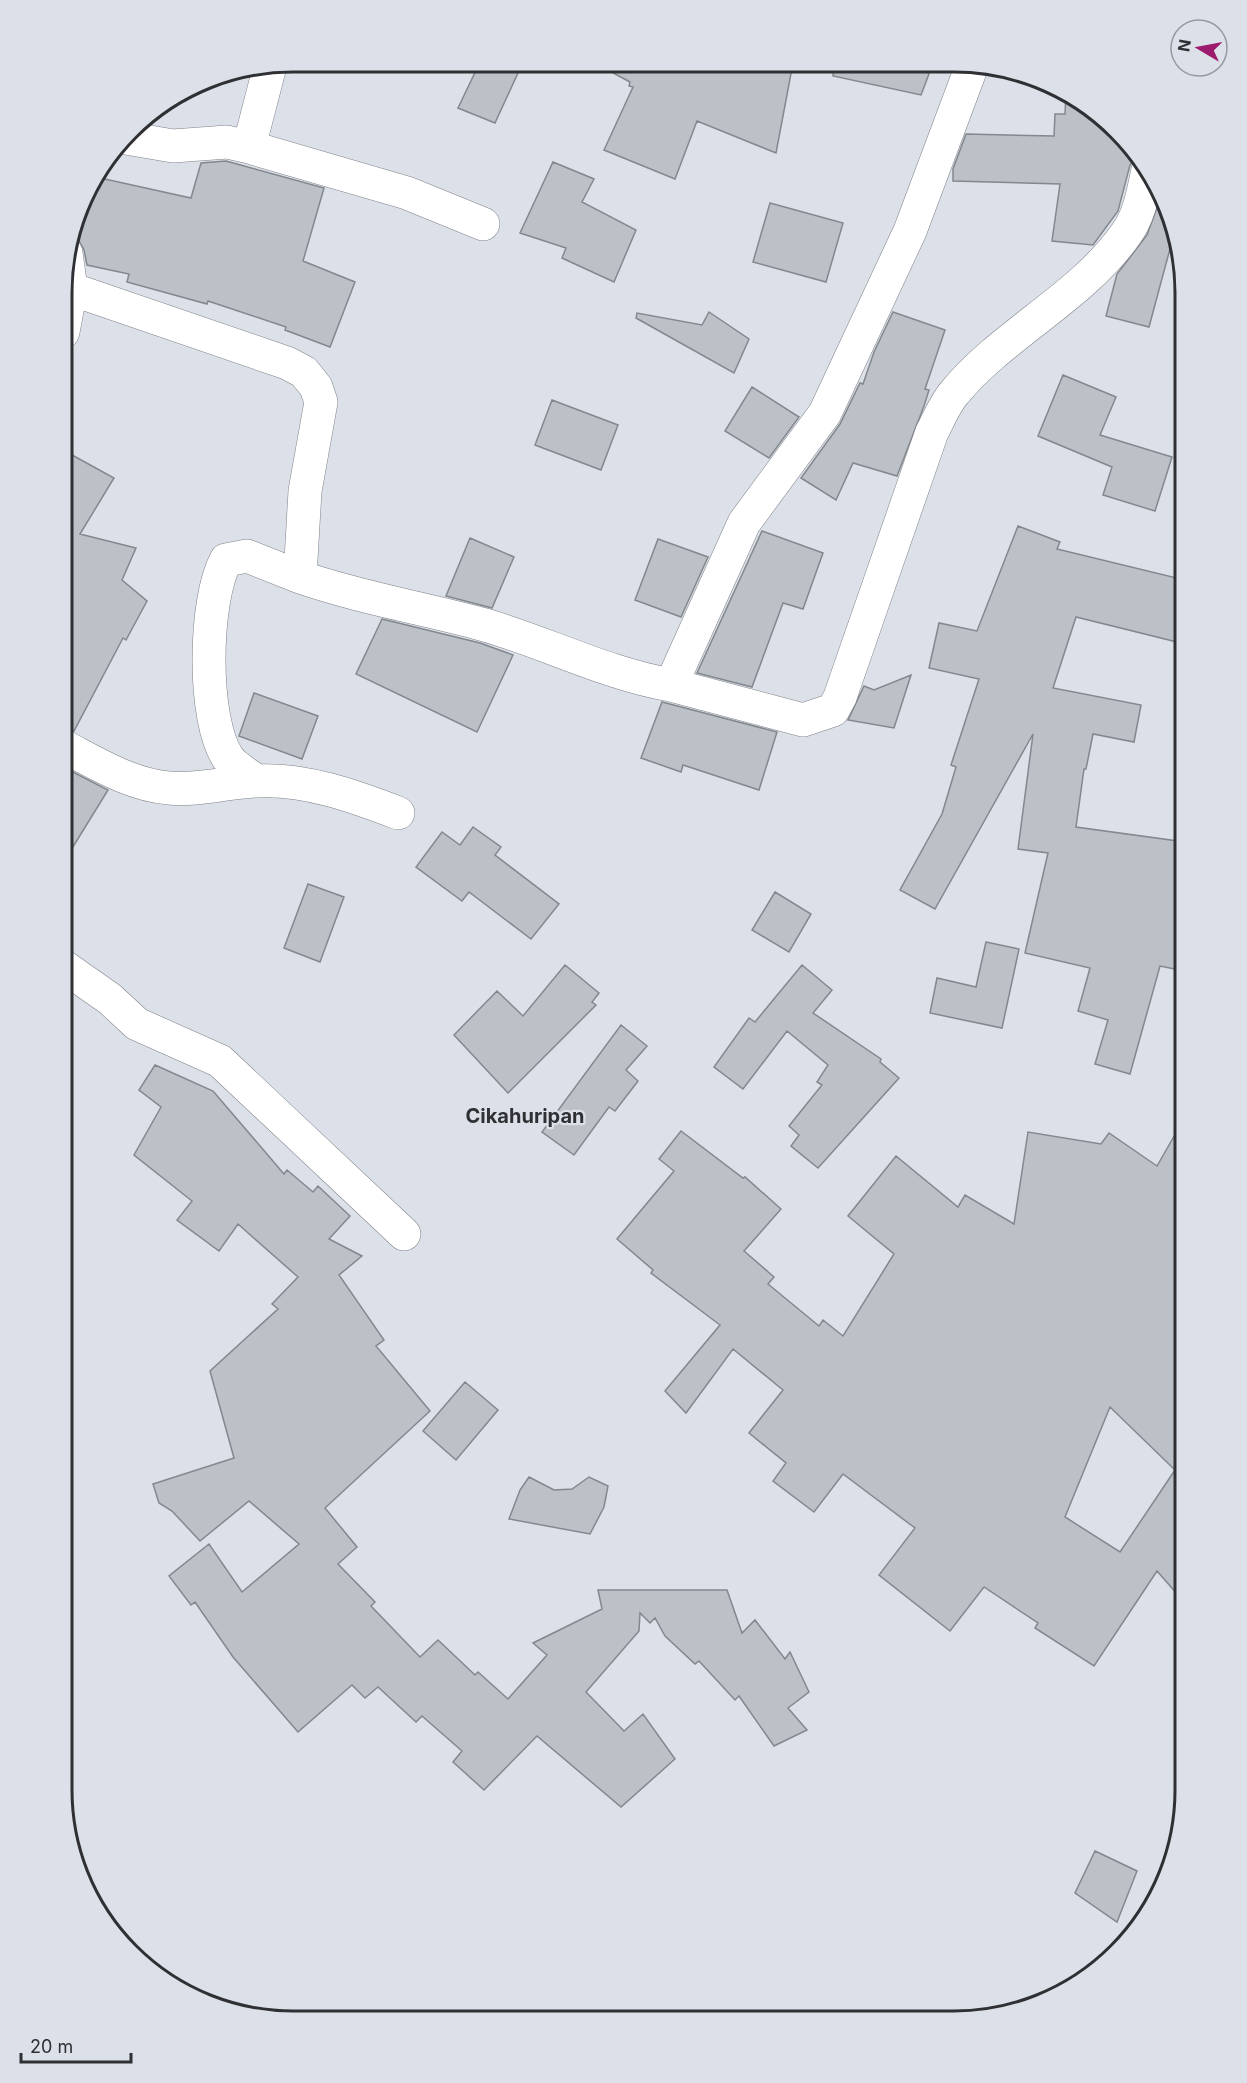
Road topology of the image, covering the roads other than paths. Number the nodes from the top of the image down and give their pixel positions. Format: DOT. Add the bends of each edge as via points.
graph roads {
  1 [pos="970,72"];
  2 [pos="268,73"];
  3 [pos="135,139"];
  4 [pos="249,147"];
  5 [pos="1145,183"];
  6 [pos="483,224"];
  7 [pos="74,267"];
  8 [pos="300,577"];
  9 [pos="671,685"];
  10 [pos="72,751"];
  11 [pos="256,781"];
  12 [pos="398,813"];
  13 [pos="72,972"];
  14 [pos="404,1234"];
  1 -- 9 [label="street" via="910,231 834,395 744,523"];
  2 -- 4 [label="street"];
  3 -- 4 [label="street" via="173,146 227,142"];
  4 -- 6 [label="street" via="407,193"];
  5 -- 9 [label="street" via="1140,207 1127,233 1103,261 953,394 932,432 840,697 832,710 803,720"];
  7 -- 8 [label="street" via="287,363 304,372 316,387 321,402 304,491"];
  8 -- 9 [label="street" via="378,601 485,625"];
  8 -- 11 [label="street" via="247,556 226,560 218,575 209,669 217,735 228,759"];
  10 -- 11 [label="street" via="119,775 170,789"];
  11 -- 12 [label="street" via="305,785"];
  13 -- 14 [label="street" via="137,1024 220,1061"];
}
